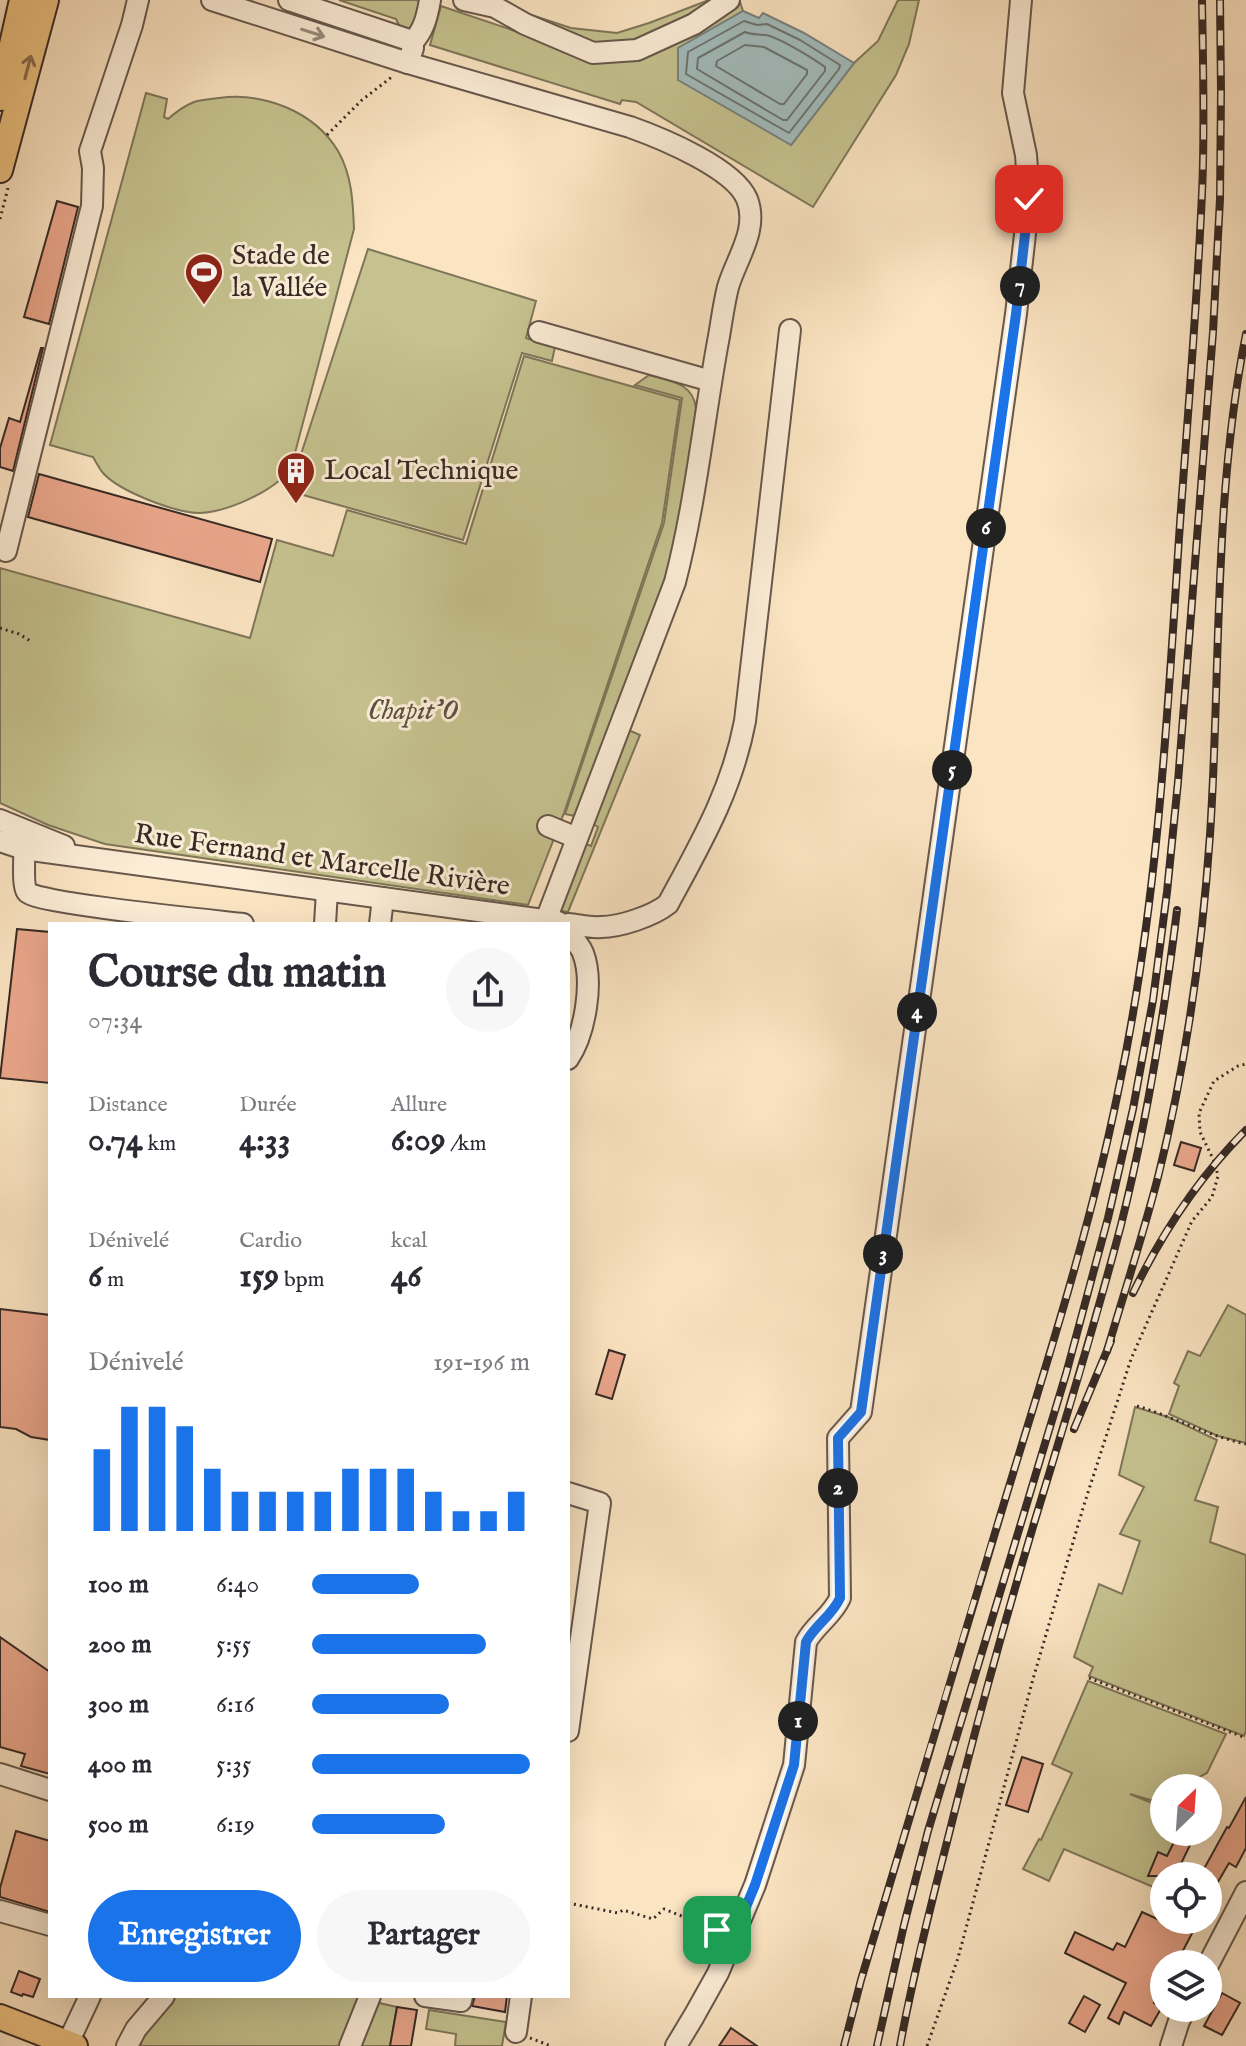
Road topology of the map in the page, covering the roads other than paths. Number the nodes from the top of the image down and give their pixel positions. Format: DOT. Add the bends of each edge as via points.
graph roads {
  1 [pos="22,0"];
  2 [pos="46,0"];
  3 [pos="138,0"];
  4 [pos="212,0"];
  5 [pos="289,0"];
  6 [pos="430,0"];
  7 [pos="464,0"];
  8 [pos="729,0"];
  9 [pos="1021,0"];
  10 [pos="497,3"];
  11 [pos="5,53"];
  12 [pos="410,53"];
  13 [pos="0,98"];
  14 [pos="0,170"];
  15 [pos="790,330"];
  16 [pos="539,332"];
  17 [pos="711,381"];
  18 [pos="6,551"];
  19 [pos="0,820"];
  20 [pos="548,826"];
  21 [pos="577,838"];
  22 [pos="0,841"];
  23 [pos="24,849"];
  24 [pos="0,850"];
  25 [pos="90,857"];
  26 [pos="327,891"];
  27 [pos="383,898"];
  28 [pos="226,922"];
  29 [pos="325,922"];
  30 [pos="380,922"];
  31 [pos="556,922"];
  32 [pos="570,924"];
  33 [pos="570,929"];
  34 [pos="570,1056"];
  35 [pos="570,1494"];
  36 [pos="570,1717"];
  37 [pos="0,1774"];
  38 [pos="48,1789"];
  39 [pos="1246,1892"];
  40 [pos="0,1911"];
  41 [pos="48,1924"];
  42 [pos="1216,1950"];
  43 [pos="89,1998"];
  44 [pos="162,1998"];
  45 [pos="369,1998"];
  46 [pos="439,1998"];
  47 [pos="462,1998"];
  48 [pos="521,1998"];
  49 [pos="0,2017"];
  50 [pos="1179,2022"];
  51 [pos="516,2032"];
  52 [pos="72,2045"];
  53 [pos="127,2046"];
  54 [pos="350,2046"];
  55 [pos="676,2046"];
  56 [pos="1171,2046"];
  1 -- 11 [label="main road"];
  14 -- 2 [label="main road, one-way"];
  3 -- 18 [label="street" via="90,151 92,206"];
  4 -- 12 [label="street, one-way"];
  5 -- 12 [label="street"];
  6 -- 12 [label="street" via="426,22"];
  7 -- 10 [label="street"];
  8 -- 10 [label="street" via="694,24 637,50 605,53 593,53 525,24"];
  9 -- 55 [label="street" via="1013,93 1029,199 1016,314 861,1412 838,1438 840,1598 806,1642 794,1765 755,1885 718,1973"];
  11 -- 13 [label="main road"];
  12 -- 17 [label="street" via="664,139 732,177 747,200 749,227 728,286"];
  15 -- 32 [label="street" via="739,754 713,821 668,904 657,913 615,925"];
  16 -- 17 [label="street"];
  17 -- 21 [label="street" via="675,582"];
  19 -- 25 [label="street, Rue Fernand et Marcelle Rivière"];
  20 -- 21 [label="street"];
  21 -- 31 [label="street"];
  22 -- 23 [label="street, Rue Fernand et Marcelle Rivière"];
  23 -- 24 [label="street"];
  23 -- 25 [label="street, Rue Fernand et Marcelle Rivière"];
  23 -- 28 [label="street" via="25,883 32,896"];
  25 -- 26 [label="street, Rue Fernand et Marcelle Rivière"];
  26 -- 27 [label="street, Rue Fernand et Marcelle Rivière"];
  26 -- 29 [label="street"];
  27 -- 30 [label="street"];
  27 -- 31 [label="street, Rue Fernand et Marcelle Rivière"];
  33 -- 34 [label="street" via="587,970 584,1020"];
  35 -- 36 [label="street" via="600,1503"];
  37 -- 38 [label="street"];
  39 -- 42 [label="street"];
  40 -- 41 [label="street"];
  43 -- 52 [label="street"];
  44 -- 53 [label="street"];
  45 -- 54 [label="street"];
  46 -- 47 [label="street"];
  48 -- 51 [label="street"];
  49 -- 52 [label="main road"];
  50 -- 56 [label="street"];
}
